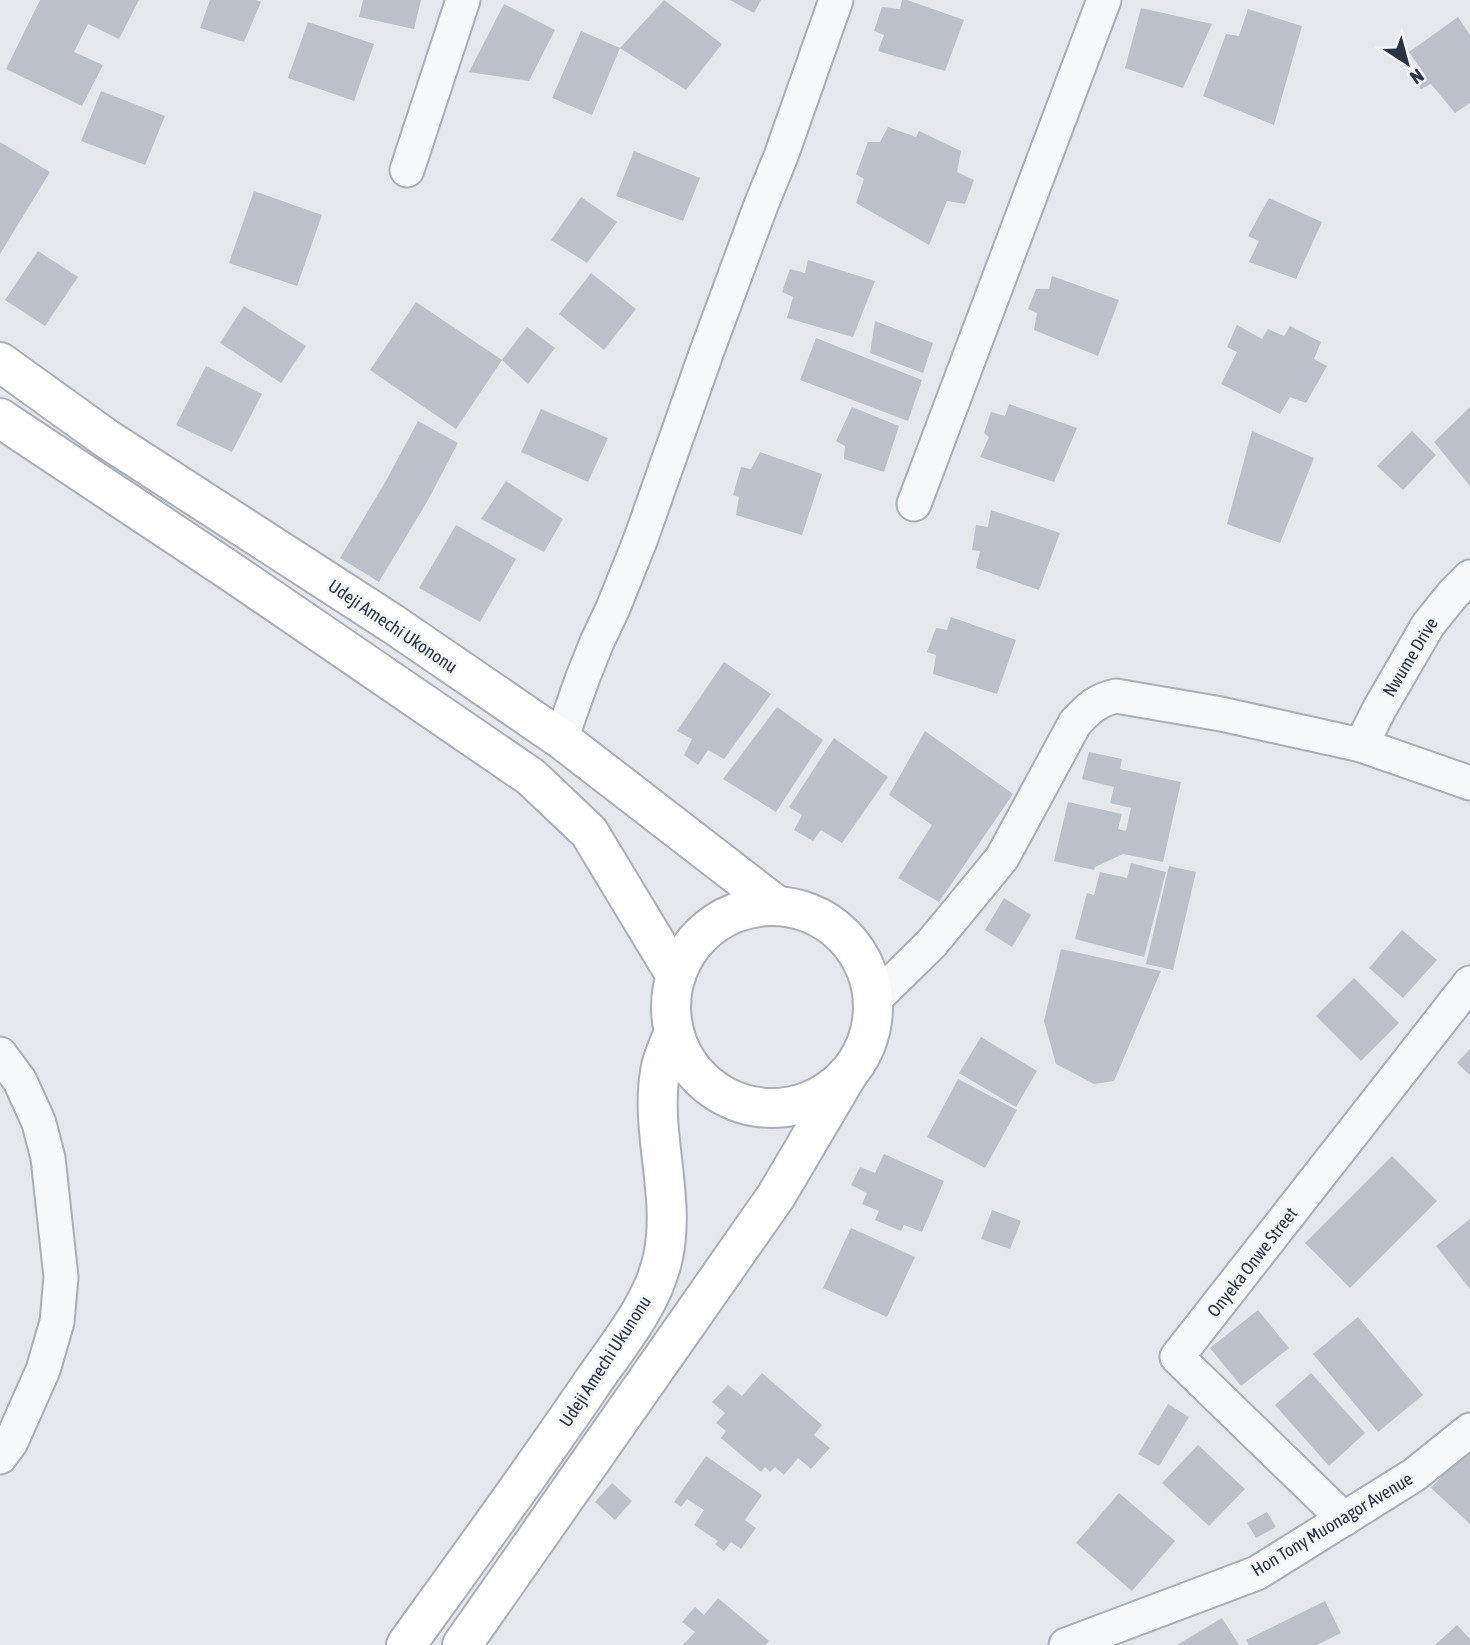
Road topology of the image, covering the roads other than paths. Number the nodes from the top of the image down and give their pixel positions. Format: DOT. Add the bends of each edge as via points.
graph roads {
  1 [pos="463,0"];
  2 [pos="836,0"];
  3 [pos="1104,0"];
  4 [pos="407,170"];
  5 [pos="0,362"];
  6 [pos="0,418"];
  7 [pos="107,439"];
  8 [pos="82,472"];
  9 [pos="914,504"];
  10 [pos="1470,577"];
  11 [pos="561,739"];
  12 [pos="1361,745"];
  13 [pos="1470,783"];
  14 [pos="776,905"];
  15 [pos="676,976"];
  16 [pos="1470,983"];
  17 [pos="874,1000"];
  18 [pos="674,1032"];
  19 [pos="0,1054"];
  20 [pos="848,1074"];
  21 [pos="1470,1430"];
  22 [pos="0,1457"];
  23 [pos="1344,1519"];
  24 [pos="405,1645"];
  25 [pos="462,1645"];
  26 [pos="1066,1645"];
  1 -- 4 [label="street"];
  2 -- 11 [label="street" via="640,541"];
  3 -- 9 [label="street"];
  5 -- 7 [label="main road, Udeji Amechi Ukononu"];
  6 -- 8 [label="main road"];
  7 -- 8 [label="main road"];
  7 -- 11 [label="main road, Udeji Amechi Ukononu"];
  8 -- 15 [label="main road" via="531,778 589,832"];
  10 -- 12 [label="street, Nwume Drive" via="1427,625"];
  11 -- 14 [label="main road, Udeji Amechi Ukononu"];
  12 -- 13 [label="street"];
  12 -- 17 [label="street" via="1221,714 1116,696 1103,699 1075,723 1002,858 932,943"];
  14 -- 15 [label="main road" via="743,910 714,924 691,947"];
  14 -- 17 [label="main road" via="822,919 853,944 867,970"];
  15 -- 18 [label="main road" via="671,1013"];
  16 -- 23 [label="street, Onyeka Onwe Street" via="1177,1357"];
  17 -- 20 [label="main road" via="863,1052"];
  18 -- 20 [label="main road" via="686,1061 707,1084 743,1103 794,1105 824,1094"];
  18 -- 24 [label="main road, Udeji Amechi Ukunonu" via="660,1070 658,1102 667,1216 657,1280 561,1429"];
  19 -- 22 [label="street" via="20,1082 39,1123 48,1158 61,1277 57,1322 43,1370"];
  20 -- 25 [label="main road" via="776,1196"];
  21 -- 23 [label="street, Hon Tony Muonagor Avenue" via="1414,1475"];
  23 -- 26 [label="street, Hon Tony Muonagor Avenue" via="1257,1573"];
}
